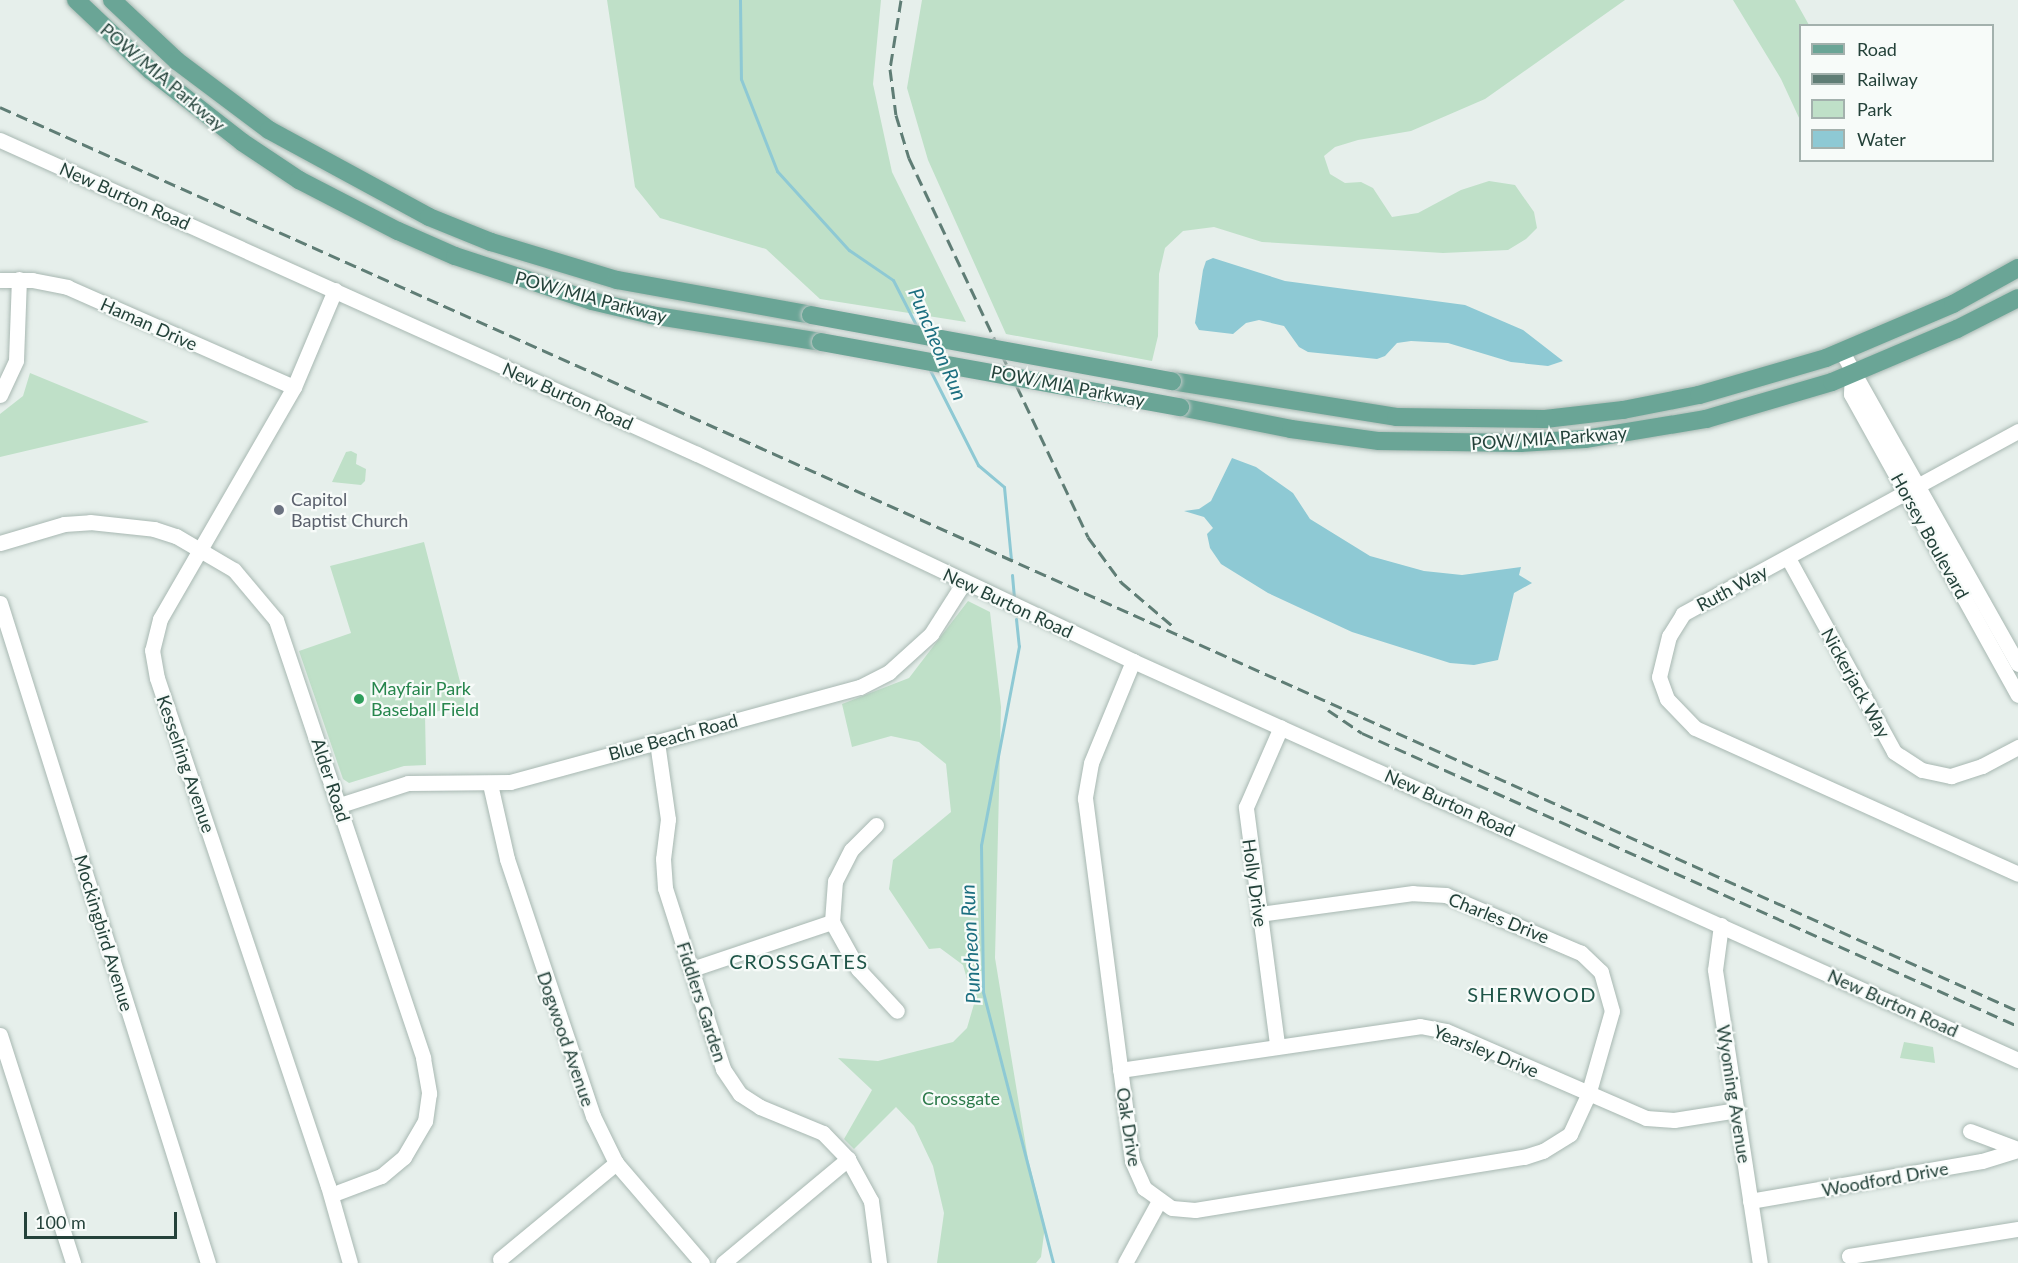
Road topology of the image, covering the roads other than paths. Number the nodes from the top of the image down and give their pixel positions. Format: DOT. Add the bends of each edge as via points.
graph roads {
  1 [pos="76,0"];
  2 [pos="112,0"];
  3 [pos="0,140"];
  4 [pos="2018,268"];
  5 [pos="20,279"];
  6 [pos="0,280"];
  7 [pos="335,290"];
  8 [pos="2018,298"];
  9 [pos="1842,352"];
  10 [pos="1852,374"];
  11 [pos="294,387"];
  12 [pos="0,394"];
  13 [pos="2018,431"];
  14 [pos="1914,491"];
  15 [pos="0,543"];
  16 [pos="200,549"];
  17 [pos="1788,558"];
  18 [pos="964,582"];
  19 [pos="0,603"];
  20 [pos="1133,661"];
  21 [pos="2018,664"];
  22 [pos="2018,695"];
  23 [pos="1281,728"];
  24 [pos="657,742"];
  25 [pos="2018,747"];
  26 [pos="490,784"];
  27 [pos="339,805"];
  28 [pos="876,825"];
  29 [pos="2018,874"];
  30 [pos="1260,914"];
  31 [pos="832,922"];
  32 [pos="1721,925"];
  33 [pos="692,969"];
  34 [pos="897,1011"];
  35 [pos="0,1035"];
  36 [pos="1277,1044"];
  37 [pos="2018,1060"];
  38 [pos="1120,1070"];
  39 [pos="1588,1095"];
  40 [pos="1737,1110"];
  41 [pos="1970,1131"];
  42 [pos="2018,1149"];
  43 [pos="848,1159"];
  44 [pos="616,1163"];
  45 [pos="331,1195"];
  46 [pos="1159,1201"];
  47 [pos="1750,1201"];
  48 [pos="2018,1229"];
  49 [pos="1849,1256"];
  50 [pos="500,1259"];
  51 [pos="73,1263"];
  52 [pos="208,1263"];
  53 [pos="350,1263"];
  54 [pos="702,1263"];
  55 [pos="723,1263"];
  56 [pos="879,1263"];
  57 [pos="1125,1263"];
  58 [pos="1760,1263"];
  1 -- 10 [label="main road, POW/MIA Parkway, bridge" via="150,70 233,136 299,180 455,256 651,315 821,342 1291,429 1378,441 1520,443 1585,439 1706,419"];
  2 -- 9 [label="main road, POW/MIA Parkway, bridge" via="177,61 269,130 429,217 491,242 617,280 1172,381 1396,417 1545,419 1699,395"];
  3 -- 7 [label="street, New Burton Road"];
  4 -- 9 [label="main road, POW/MIA Parkway" via="1953,304"];
  5 -- 6 [label="street, Haman Drive"];
  5 -- 11 [label="street, Haman Drive" via="68,287"];
  5 -- 12 [label="street" via="16,360 12,376"];
  7 -- 11 [label="street, Kesselring Avenue"];
  7 -- 18 [label="street, New Burton Road" via="707,459"];
  8 -- 10 [label="main road, POW/MIA Parkway"];
  9 -- 10 [label="street, Horsey Boulevard"];
  10 -- 14 [label="street, Horsey Boulevard" via="1851,394"];
  11 -- 16 [label="street, Kesselring Avenue"];
  13 -- 14 [label="street, Ruth Way"];
  14 -- 17 [label="street, Ruth Way"];
  14 -- 21 [label="street, Horsey Boulevard"];
  14 -- 22 [label="street, Horsey Boulevard"];
  15 -- 16 [label="street, Alder Road" via="64,524 90,522 154,529"];
  16 -- 27 [label="street, Alder Road" via="234,570 276,620"];
  16 -- 45 [label="street, Kesselring Avenue" via="156,627 153,662"];
  17 -- 25 [label="street, Nickerjack Way" via="1894,752 1922,770 1951,776 1982,766"];
  17 -- 29 [label="street, Ruth Way" via="1683,614 1669,636 1659,677 1673,707 1695,728 1747,754"];
  18 -- 20 [label="street, New Burton Road"];
  18 -- 24 [label="street, Blue Beach Road" via="931,634 876,679 839,693"];
  19 -- 52 [label="street, Mockingbird Avenue"];
  20 -- 23 [label="street, New Burton Road"];
  20 -- 38 [label="street, Oak Drive" via="1090,763 1085,789"];
  23 -- 30 [label="street, Holly Drive" via="1246,807"];
  23 -- 32 [label="street, New Burton Road"];
  24 -- 26 [label="street, Blue Beach Road"];
  24 -- 33 [label="street, Fiddlers Garden" via="668,819 663,859 665,888"];
  26 -- 27 [label="street, Blue Beach Road" via="408,783"];
  26 -- 44 [label="street, Dogwood Avenue" via="507,859 553,1002 593,1116"];
  27 -- 45 [label="street, Alder Road" via="423,1058 429,1093 425,1121 404,1157 381,1176"];
  28 -- 31 [label="street" via="851,850 835,881"];
  30 -- 36 [label="street, Holly Drive"];
  30 -- 39 [label="street, Charles Drive" via="1413,893 1446,895 1581,953 1601,972 1612,1011"];
  31 -- 33 [label="street"];
  31 -- 34 [label="street" via="858,969"];
  32 -- 37 [label="street, New Burton Road"];
  32 -- 40 [label="street, Wyoming Avenue" via="1716,970"];
  33 -- 43 [label="street, Fiddlers Garden" via="723,1069 740,1094 760,1107 823,1134"];
  35 -- 51 [label="street"];
  36 -- 38 [label="street, Yearsley Drive"];
  36 -- 39 [label="street, Yearsley Drive" via="1406,1026 1434,1027"];
  38 -- 46 [label="street, Oak Drive" via="1132,1161 1144,1188"];
  39 -- 40 [label="street, Yearsley Drive" via="1633,1114 1660,1120"];
  39 -- 46 [label="street" via="1570,1134 1543,1151 1524,1157 1195,1210 1172,1208"];
  40 -- 47 [label="street, Wyoming Avenue"];
  41 -- 42 [label="street"];
  42 -- 47 [label="street, Woodford Drive" via="1982,1161"];
  43 -- 55 [label="street"];
  43 -- 56 [label="street, Fiddlers Garden" via="871,1201"];
  44 -- 50 [label="street"];
  44 -- 54 [label="street, Dogwood Avenue"];
  45 -- 53 [label="street, Kesselring Avenue"];
  46 -- 57 [label="street"];
  47 -- 58 [label="street, Wyoming Avenue"];
  48 -- 49 [label="street"];
}
